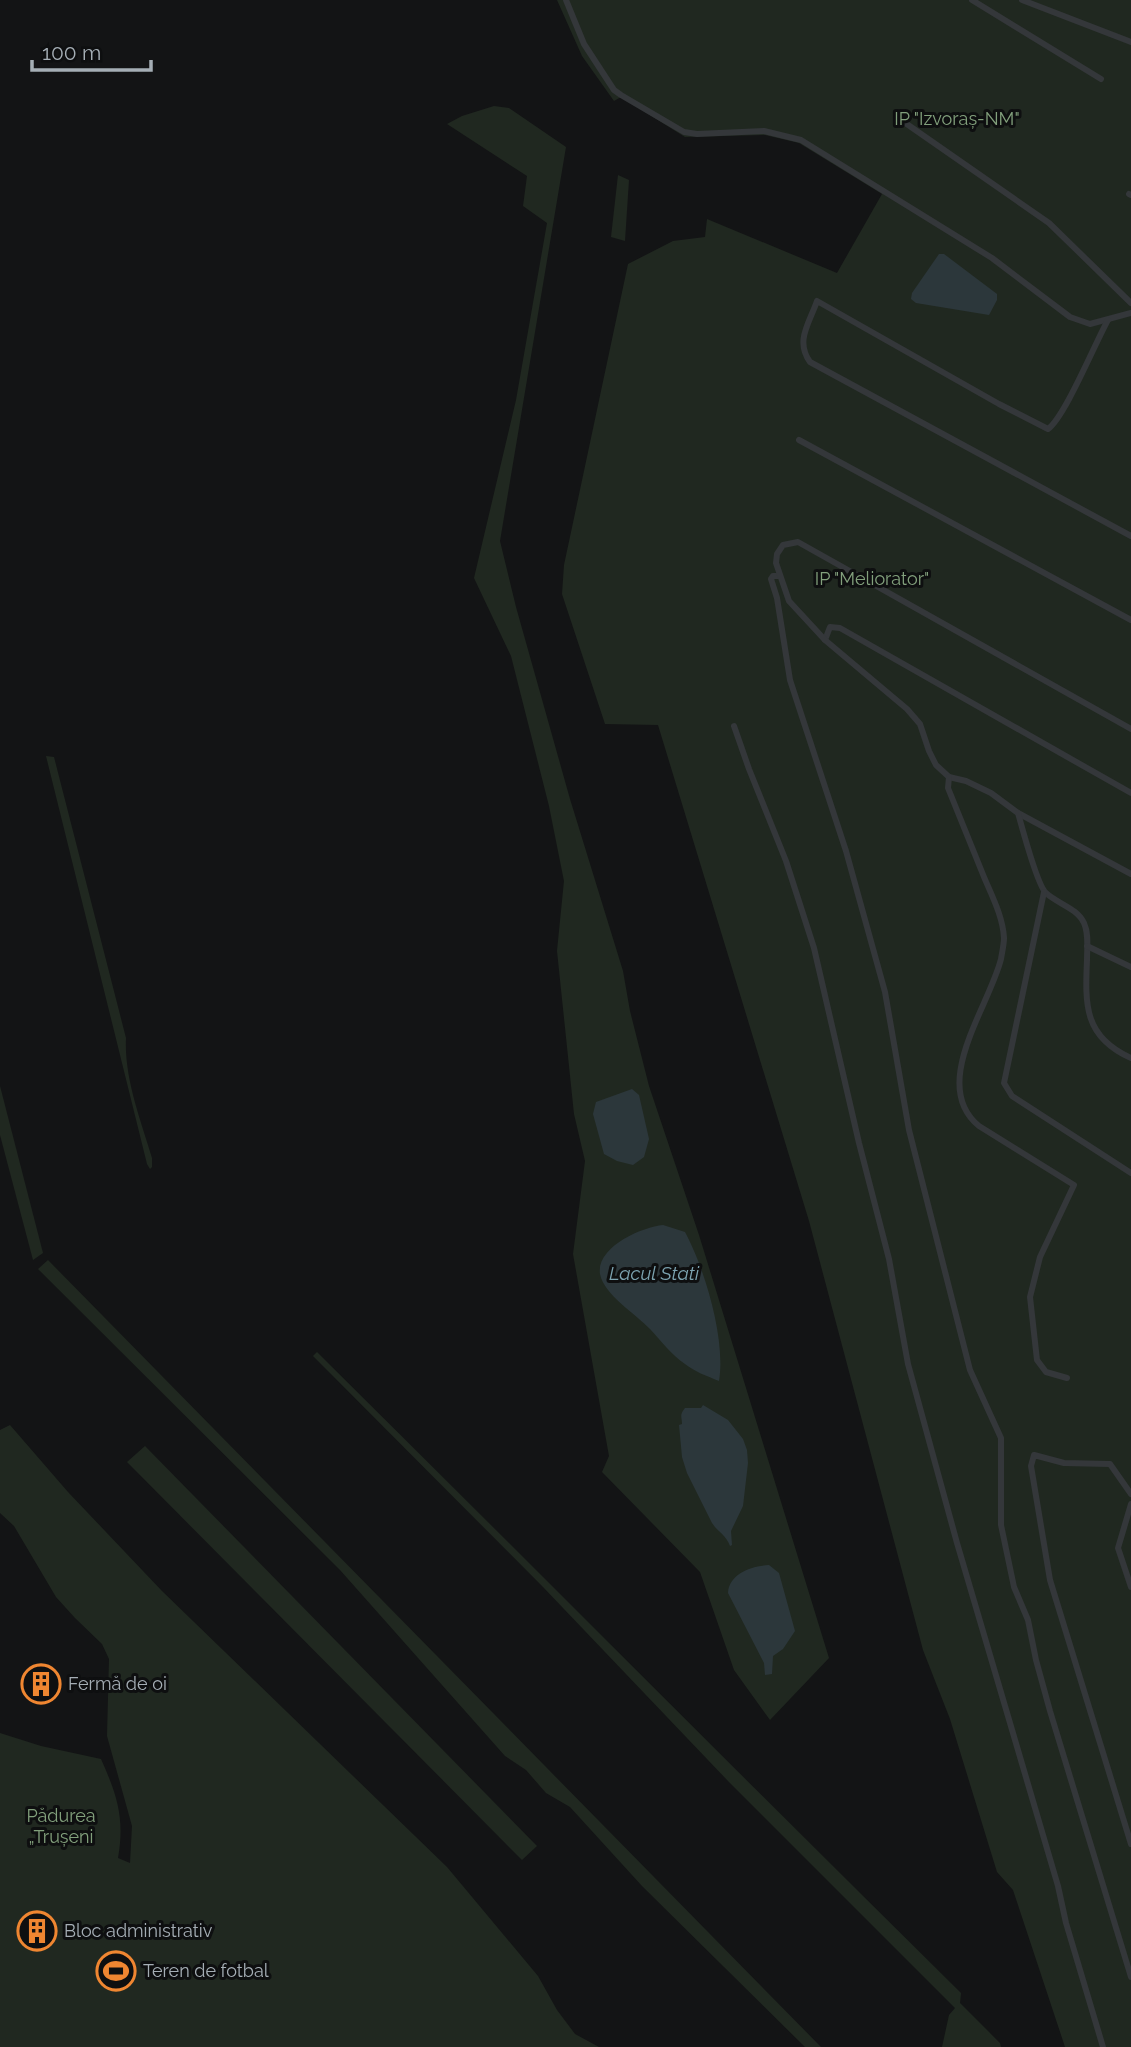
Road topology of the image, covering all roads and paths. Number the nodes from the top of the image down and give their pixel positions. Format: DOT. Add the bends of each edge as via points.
graph roads {
  1 [pos="566,0"];
  2 [pos="972,0"];
  3 [pos="1022,0"];
  4 [pos="1131,42"];
  5 [pos="1101,79"];
  6 [pos="901,120"];
  7 [pos="1131,303"];
  8 [pos="1131,313"];
  9 [pos="1108,320"];
  10 [pos="799,440"];
  11 [pos="1131,536"];
  12 [pos="779,576"];
  13 [pos="1131,620"];
  14 [pos="825,639"];
  15 [pos="734,726"];
  16 [pos="1131,729"];
  17 [pos="949,776"];
  18 [pos="1131,793"];
  19 [pos="1018,813"];
  20 [pos="1131,874"];
  21 [pos="1044,891"];
  22 [pos="1087,946"];
  23 [pos="1131,967"];
  24 [pos="1131,1058"];
  25 [pos="1131,1173"];
  26 [pos="1067,1378"];
  27 [pos="1131,1494"];
  28 [pos="1131,1504"];
  29 [pos="1131,1587"];
  30 [pos="1131,1844"];
  31 [pos="1131,1977"];
  32 [pos="1103,2047"];
  1 -- 9 [label="street" via="584,44 621,95 684,132 764,131 801,140 992,258 1070,317 1090,324"];
  2 -- 5 [label="street"];
  3 -- 4 [label="street"];
  6 -- 7 [label="street" via="1049,223"];
  8 -- 9 [label="street"];
  9 -- 11 [label="street" via="1048,429 817,301 802,342 810,362"];
  10 -- 13 [label="street"];
  12 -- 14 [label="street" via="789,601"];
  12 -- 16 [label="street" via="777,554 783,545 798,542"];
  12 -- 31 [label="street" via="771,579 790,680 846,851 885,992 909,1130 970,1370 1001,1438 1001,1525 1014,1587 1028,1620 1050,1711"];
  14 -- 17 [label="street" via="914,717 936,765"];
  14 -- 18 [label="street" via="830,626 839,628"];
  15 -- 32 [label="street" via="814,948 889,1259 908,1364"];
  17 -- 19 [label="street" via="991,793"];
  17 -- 26 [label="street" via="948,788 998,910 1004,937 1001,959 966,1047 961,1101 979,1126 1074,1185 1040,1257 1030,1297 1037,1360 1046,1372"];
  19 -- 20 [label="street"];
  19 -- 21 [label="street"];
  21 -- 22 [label="street" via="1079,915"];
  21 -- 25 [label="street" via="1004,1083 1012,1096"];
  22 -- 23 [label="street"];
  22 -- 24 [label="street" via="1085,994 1090,1018 1107,1045"];
  27 -- 30 [label="street" via="1110,1464 1065,1463 1034,1455 1031,1466 1050,1580"];
  28 -- 29 [label="street" via="1118,1548"];
}
